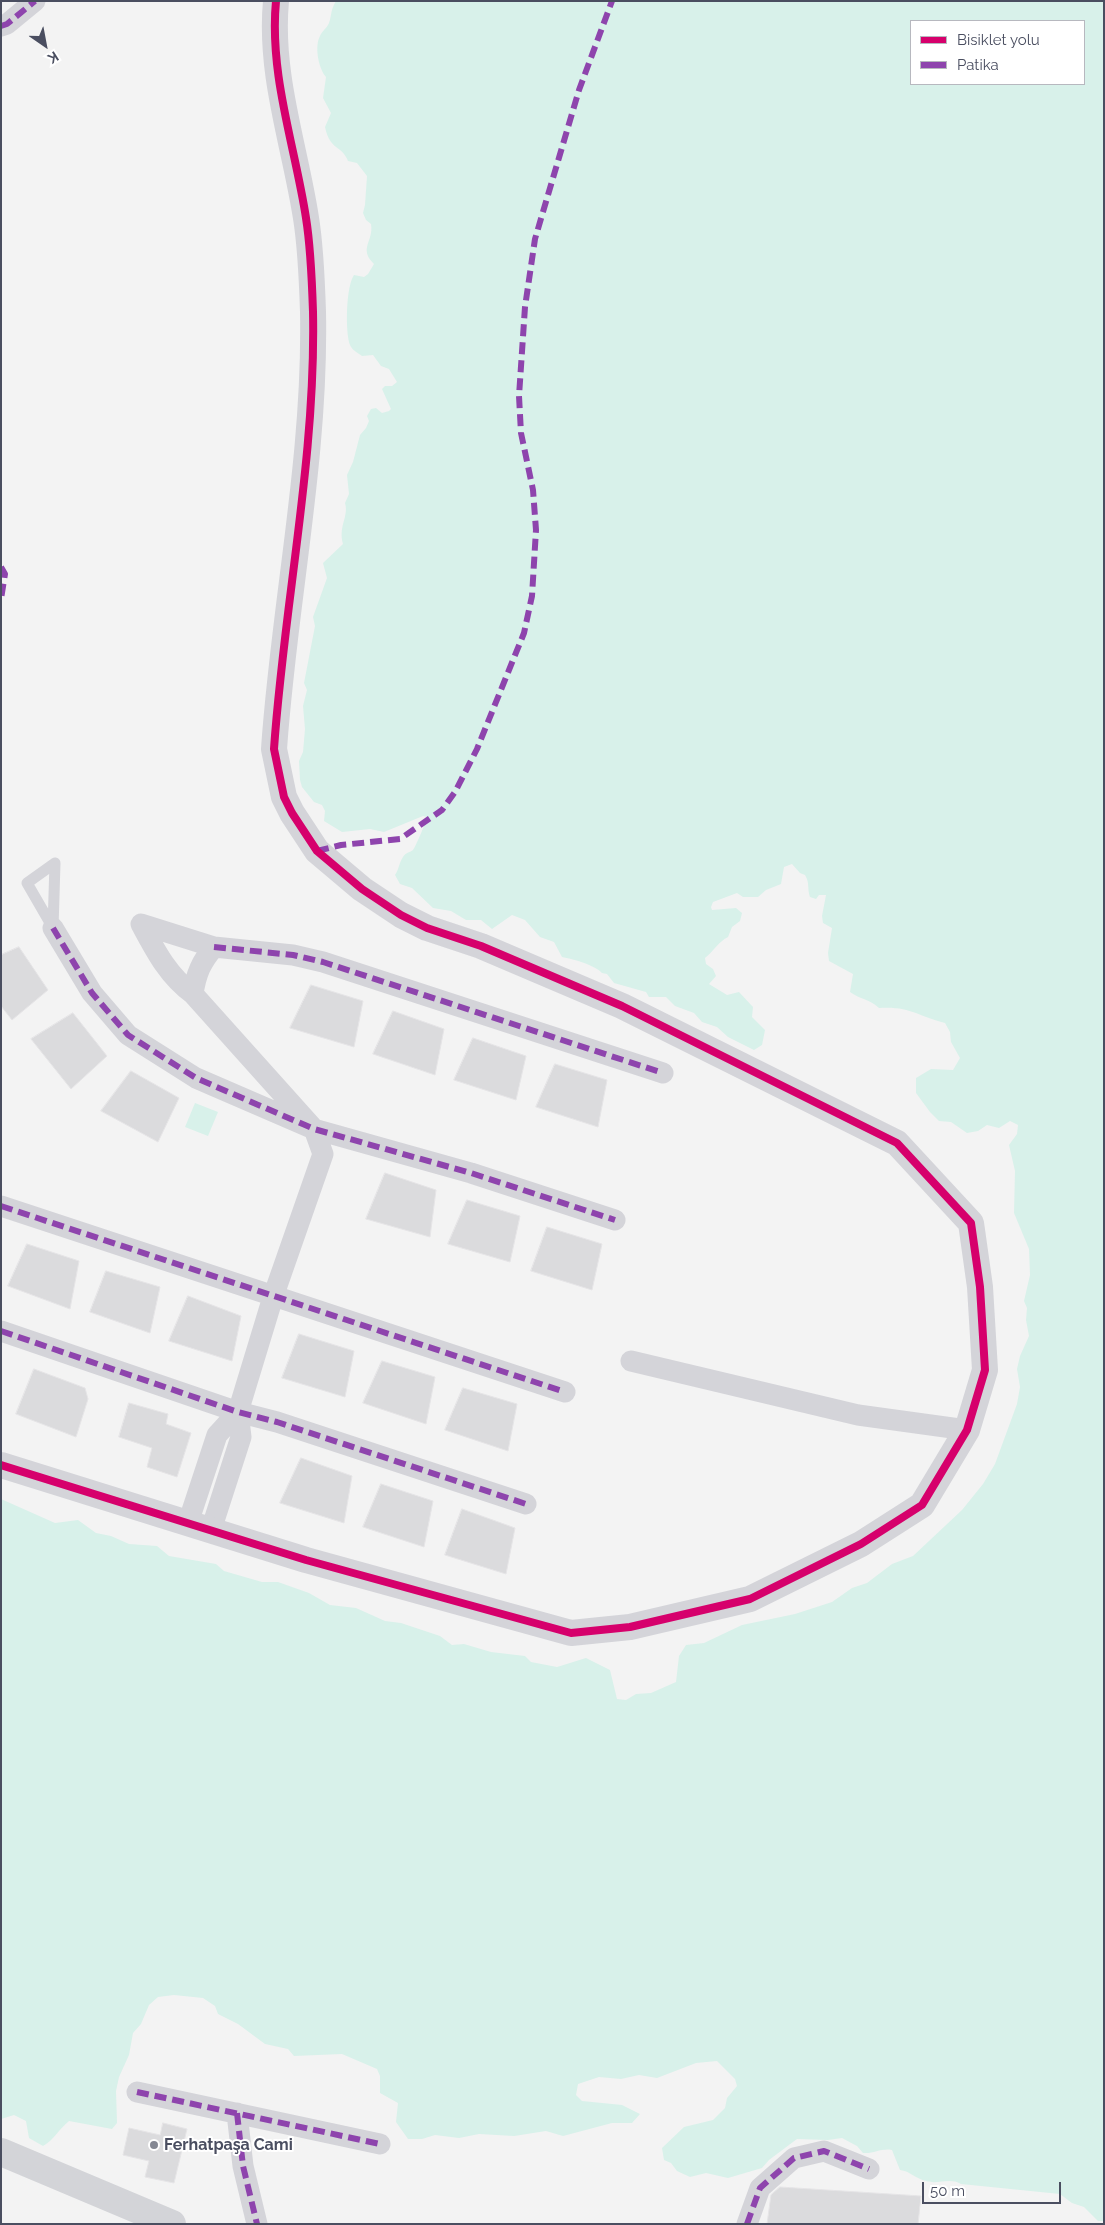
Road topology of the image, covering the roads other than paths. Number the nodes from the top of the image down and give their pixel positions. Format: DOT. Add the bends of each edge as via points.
graph roads {
  1 [pos="35,1"];
  2 [pos="276,1"];
  3 [pos="1,26"];
  4 [pos="54,928"];
  5 [pos="214,947"];
  6 [pos="193,994"];
  7 [pos="663,1073"];
  8 [pos="314,1129"];
  9 [pos="1,1206"];
  10 [pos="615,1220"];
  11 [pos="273,1297"];
  12 [pos="1,1331"];
  13 [pos="631,1361"];
  14 [pos="565,1392"];
  15 [pos="238,1412"];
  16 [pos="967,1430"];
  17 [pos="1,1465"];
  18 [pos="526,1504"];
  19 [pos="200,1526"];
  20 [pos="137,2092"];
  21 [pos="237,2113"];
  22 [pos="380,2144"];
  23 [pos="1,2152"];
  24 [pos="869,2169"];
  25 [pos="172,2224"];
  26 [pos="257,2224"];
  27 [pos="747,2224"];
  1 -- 3 [label="street"];
  2 -- 16 [label="street" via="275,53 306,217 313,313 308,456 274,749 279,779 292,813 317,851 362,889 401,915 622,1006 897,1143 970,1222 980,1288 985,1370"];
  4 -- 4 [label="lane" via="27,883 55,863 54,882"];
  4 -- 8 [label="street" via="92,993 128,1035 196,1078"];
  5 -- 6 [label="street" via="196,974"];
  5 -- 6 [label="street" via="141,924 178,983"];
  5 -- 7 [label="street" via="293,955 323,962"];
  6 -- 8 [label="street"];
  8 -- 10 [label="street" via="471,1173"];
  8 -- 11 [label="street" via="323,1154"];
  9 -- 11 [label="street"];
  11 -- 14 [label="street"];
  11 -- 15 [label="street"];
  12 -- 15 [label="street"];
  13 -- 16 [label="street" via="858,1415"];
  15 -- 18 [label="street"];
  15 -- 19 [label="street" via="241,1437"];
  16 -- 19 [label="street" via="922,1506 861,1544 750,1599 630,1627 571,1633 306,1560"];
  17 -- 19 [label="street"];
  20 -- 21 [label="street"];
  21 -- 22 [label="street"];
  21 -- 26 [label="street" via="243,2166"];
  23 -- 25 [label="main road"];
  24 -- 27 [label="street" via="824,2151 794,2158 760,2188"];
}
